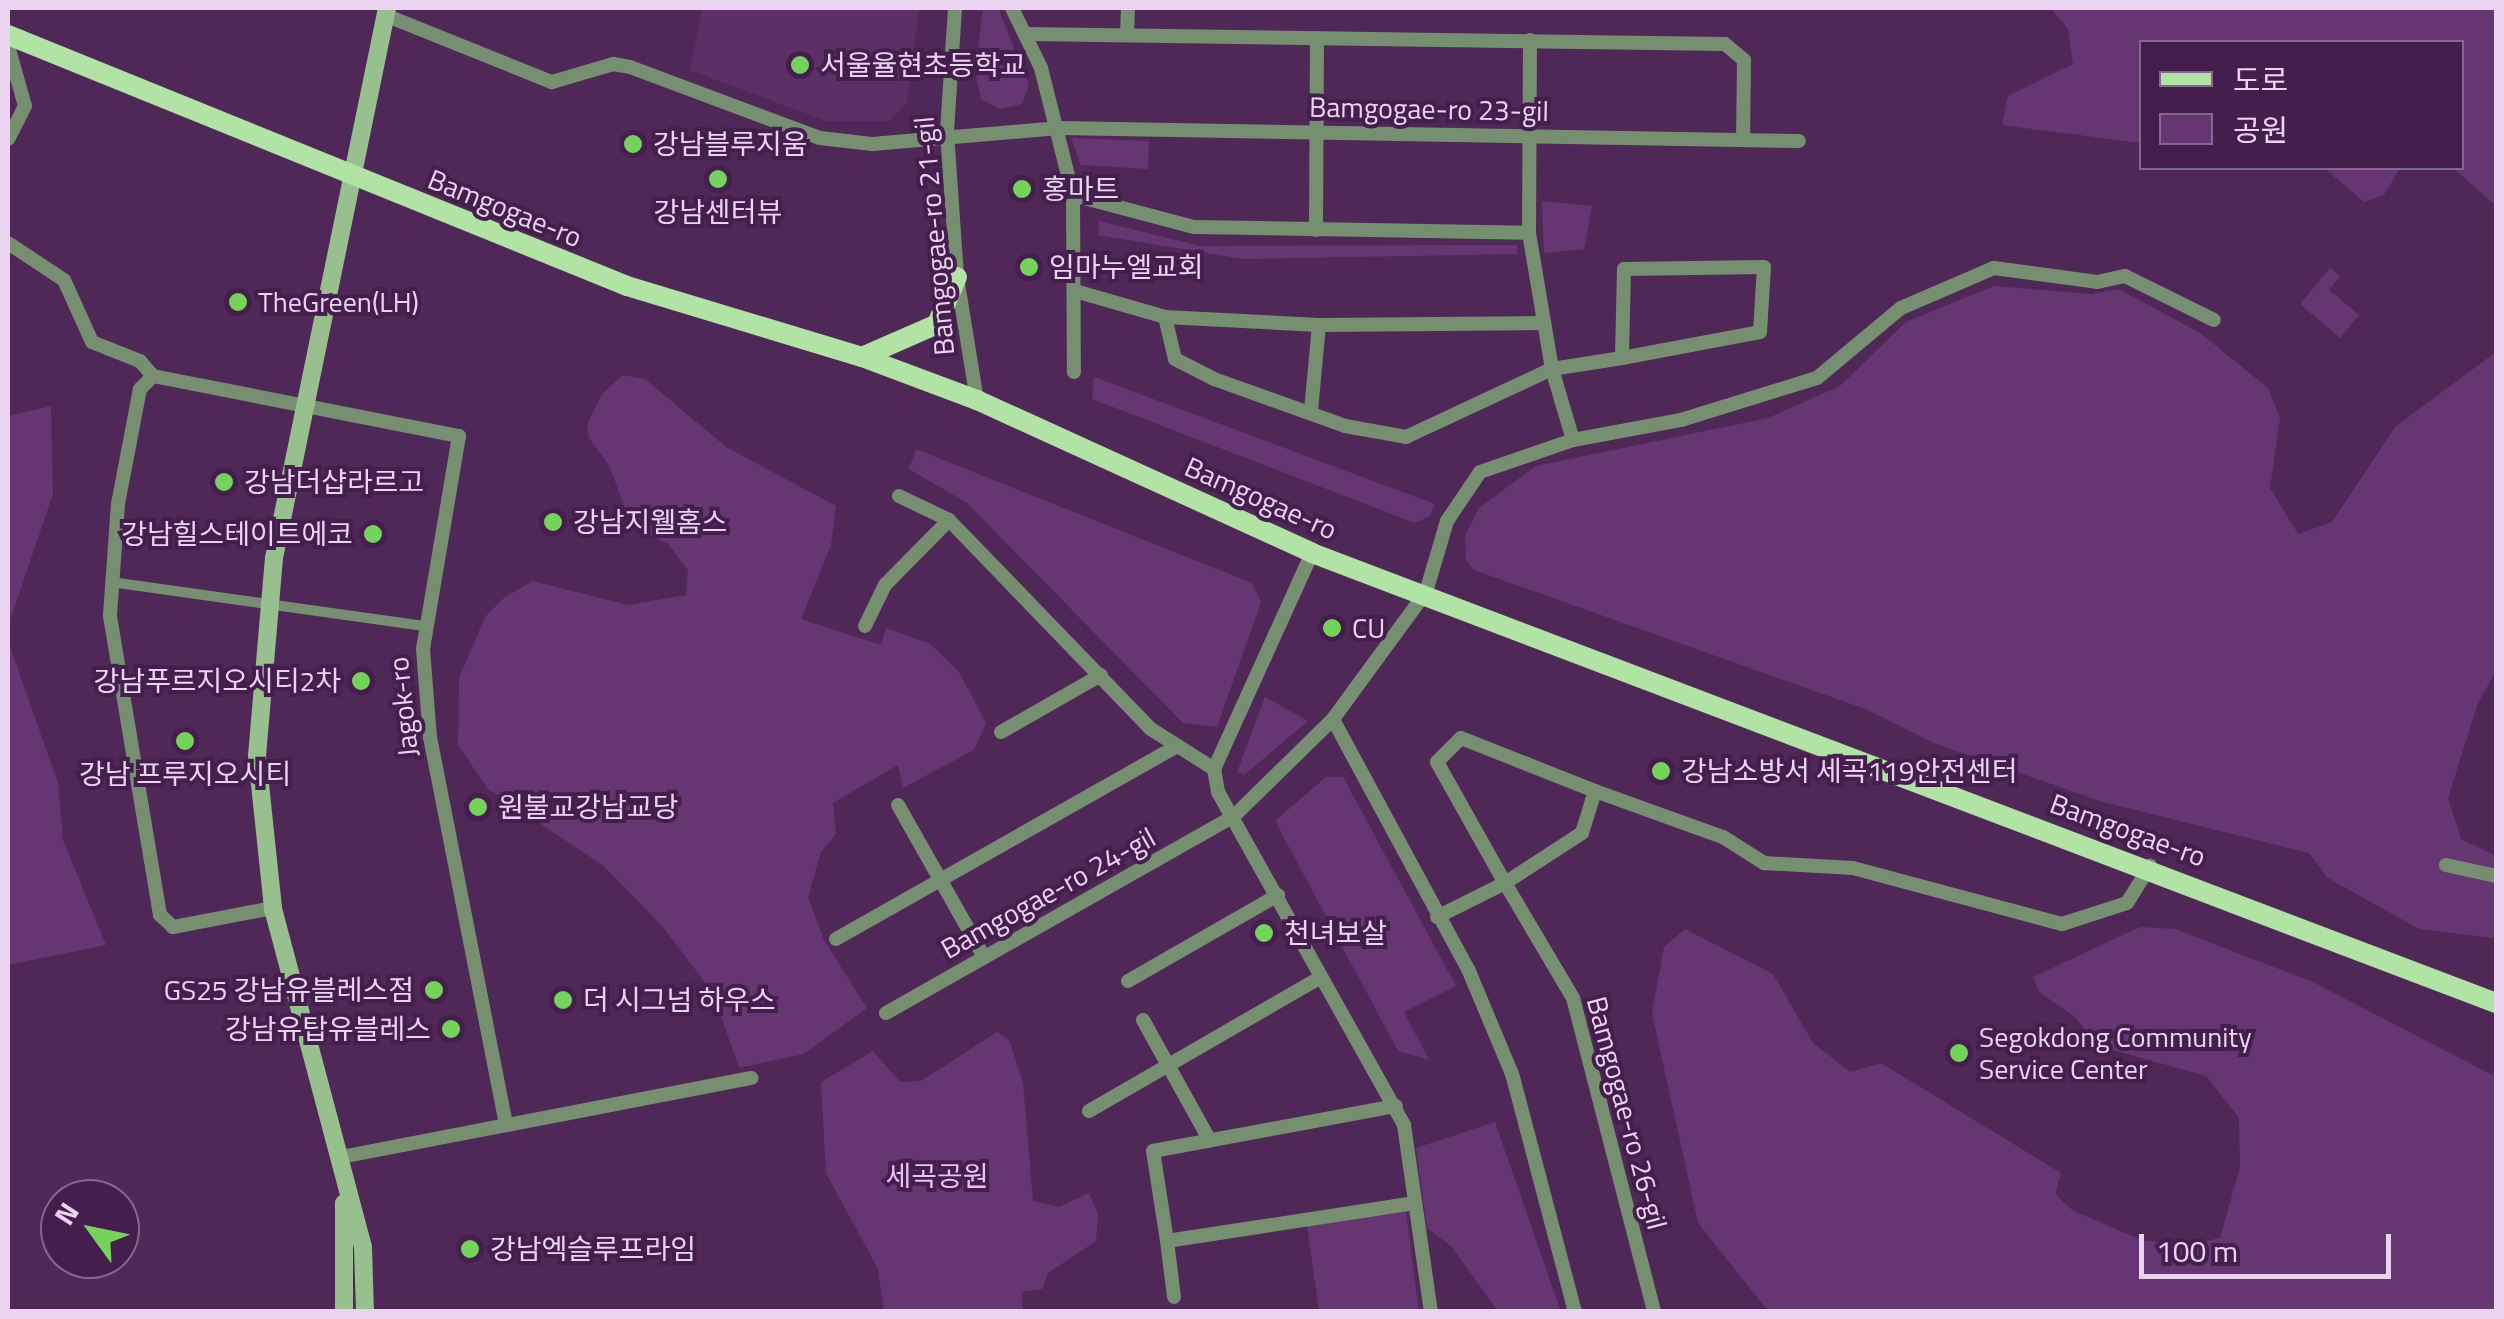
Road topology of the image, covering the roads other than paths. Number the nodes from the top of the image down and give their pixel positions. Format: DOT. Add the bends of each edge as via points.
graph roads {
  1 [pos="955,8"];
  2 [pos="1012,8"];
  3 [pos="1128,8"];
  4 [pos="386,11"];
  5 [pos="1026,34"];
  6 [pos="8,35"];
  7 [pos="1127,35"];
  8 [pos="1316,38"];
  9 [pos="1530,40"];
  10 [pos="8,46"];
  11 [pos="1059,128"];
  12 [pos="1318,133"];
  13 [pos="947,134"];
  14 [pos="1530,136"];
  15 [pos="1743,138"];
  16 [pos="8,139"];
  17 [pos="1799,140"];
  18 [pos="352,177"];
  19 [pos="1072,194"];
  20 [pos="1316,230"];
  21 [pos="1529,233"];
  22 [pos="8,243"];
  23 [pos="957,277"];
  24 [pos="1076,291"];
  25 [pos="1164,317"];
  26 [pos="2214,320"];
  27 [pos="1543,324"];
  28 [pos="1319,325"];
  29 [pos="862,356"];
  30 [pos="1622,358"];
  31 [pos="1552,369"];
  32 [pos="1074,372"];
  33 [pos="153,376"];
  34 [pos="977,400"];
  35 [pos="306,403"];
  36 [pos="1311,411"];
  37 [pos="1573,440"];
  38 [pos="899,496"];
  39 [pos="949,520"];
  40 [pos="1312,553"];
  41 [pos="111,582"];
  42 [pos="1426,592"];
  43 [pos="267,605"];
  44 [pos="426,626"];
  45 [pos="865,626"];
  46 [pos="1101,675"];
  47 [pos="1333,719"];
  48 [pos="1001,732"];
  49 [pos="1172,748"];
  50 [pos="1214,769"];
  51 [pos="1595,790"];
  52 [pos="898,805"];
  53 [pos="1233,817"];
  54 [pos="2446,865"];
  55 [pos="2150,866"];
  56 [pos="2496,876"];
  57 [pos="942,879"];
  58 [pos="1505,883"];
  59 [pos="1278,895"];
  60 [pos="274,908"];
  61 [pos="1437,917"];
  62 [pos="836,939"];
  63 [pos="984,957"];
  64 [pos="1321,977"];
  65 [pos="1128,981"];
  66 [pos="2496,1003"];
  67 [pos="886,1012"];
  68 [pos="1144,1020"];
  69 [pos="1168,1064"];
  70 [pos="750,1078"];
  71 [pos="1396,1106"];
  72 [pos="1089,1111"];
  73 [pos="506,1125"];
  74 [pos="1210,1141"];
  75 [pos="342,1158"];
  76 [pos="1415,1202"];
  77 [pos="1168,1241"];
  78 [pos="1174,1297"];
  79 [pos="344,1312"];
  80 [pos="365,1312"];
  81 [pos="1431,1312"];
  82 [pos="1575,1312"];
  83 [pos="1654,1312"];
  1 -- 13 [label="street, Bamgogae-ro 21-gil"];
  2 -- 5 [label="street"];
  3 -- 7 [label="street"];
  4 -- 13 [label="street, Bamgogae-ro 23-gil" via="552,82 613,64 820,138 872,144"];
  4 -- 18 [label="main road"];
  5 -- 7 [label="street"];
  5 -- 11 [label="street"];
  6 -- 18 [label="main road, Bamgogae-ro"];
  7 -- 8 [label="street"];
  8 -- 9 [label="street"];
  8 -- 12 [label="street"];
  9 -- 14 [label="street"];
  9 -- 15 [label="street" via="1725,44 1744,60"];
  10 -- 16 [label="street" via="25,106"];
  11 -- 12 [label="street, Bamgogae-ro 23-gil"];
  11 -- 13 [label="street, Bamgogae-ro 23-gil"];
  11 -- 19 [label="street"];
  12 -- 14 [label="street, Bamgogae-ro 23-gil"];
  12 -- 20 [label="street"];
  13 -- 23 [label="street, Bamgogae-ro 21-gil"];
  14 -- 15 [label="street, Bamgogae-ro 23-gil"];
  14 -- 21 [label="street"];
  15 -- 17 [label="street, Bamgogae-ro 23-gil"];
  18 -- 29 [label="main road, Bamgogae-ro" via="627,286"];
  18 -- 35 [label="main road"];
  19 -- 20 [label="street" via="1194,227"];
  19 -- 24 [label="street"];
  20 -- 21 [label="street"];
  21 -- 27 [label="street"];
  22 -- 33 [label="street" via="64,280 92,342 140,361"];
  23 -- 29 [label="main road" via="936,324"];
  23 -- 34 [label="street, Bamgogae-ro 21-gil"];
  24 -- 25 [label="street"];
  24 -- 32 [label="street"];
  25 -- 28 [label="street"];
  25 -- 36 [label="street" via="1175,359"];
  26 -- 37 [label="street" via="2124,276 2098,282 1994,268 1902,308 1817,378 1681,420"];
  27 -- 28 [label="street"];
  27 -- 31 [label="street"];
  28 -- 36 [label="street"];
  29 -- 34 [label="main road, Bamgogae-ro"];
  30 -- 30 [label="street" via="1760,332 1764,267 1624,270"];
  30 -- 31 [label="street"];
  31 -- 36 [label="street" via="1406,437 1345,426"];
  31 -- 37 [label="street"];
  33 -- 35 [label="street"];
  33 -- 41 [label="street" via="140,390"];
  34 -- 40 [label="main road, Bamgogae-ro"];
  35 -- 43 [label="main road"];
  35 -- 44 [label="street, Jagok-ro" via="459,436"];
  37 -- 42 [label="street" via="1480,472 1447,521"];
  38 -- 39 [label="street"];
  39 -- 45 [label="street" via="886,585"];
  39 -- 46 [label="street"];
  40 -- 42 [label="main road, Bamgogae-ro"];
  40 -- 50 [label="street"];
  41 -- 43 [label="street"];
  41 -- 60 [label="street" via="110,614 160,915 173,927"];
  42 -- 47 [label="street"];
  42 -- 55 [label="main road, Bamgogae-ro"];
  43 -- 44 [label="street"];
  43 -- 60 [label="main road" via="257,756"];
  44 -- 73 [label="street, Jagok-ro" via="430,737"];
  46 -- 48 [label="street"];
  46 -- 49 [label="street"];
  47 -- 53 [label="street, Bamgogae-ro 24-gil"];
  47 -- 61 [label="street"];
  49 -- 50 [label="street"];
  49 -- 57 [label="street"];
  50 -- 53 [label="street"];
  51 -- 55 [label="street" via="1723,837 1764,863 1852,868 2062,924 2127,903"];
  51 -- 58 [label="street" via="1582,833"];
  51 -- 58 [label="street, Bamgogae-ro 26-gil" via="1461,738 1437,762"];
  52 -- 57 [label="street"];
  53 -- 59 [label="street"];
  53 -- 63 [label="street, Bamgogae-ro 24-gil"];
  54 -- 56 [label="street"];
  55 -- 66 [label="main road, Bamgogae-ro"];
  57 -- 62 [label="street"];
  57 -- 63 [label="street"];
  58 -- 61 [label="street"];
  58 -- 83 [label="street, Bamgogae-ro 26-gil" via="1573,998"];
  59 -- 64 [label="street"];
  59 -- 65 [label="street"];
  60 -- 75 [label="main road"];
  61 -- 82 [label="street" via="1512,1074"];
  63 -- 67 [label="street, Bamgogae-ro 24-gil"];
  64 -- 69 [label="street"];
  64 -- 71 [label="street"];
  68 -- 69 [label="street"];
  69 -- 72 [label="street"];
  69 -- 74 [label="street"];
  70 -- 73 [label="street"];
  71 -- 74 [label="street"];
  71 -- 76 [label="street" via="1409,1145"];
  73 -- 75 [label="street"];
  74 -- 77 [label="street" via="1154,1151"];
  75 -- 79 [label="main road"];
  75 -- 80 [label="main road" via="363,1247"];
  76 -- 77 [label="street"];
  76 -- 81 [label="street"];
  77 -- 78 [label="street"];
}
